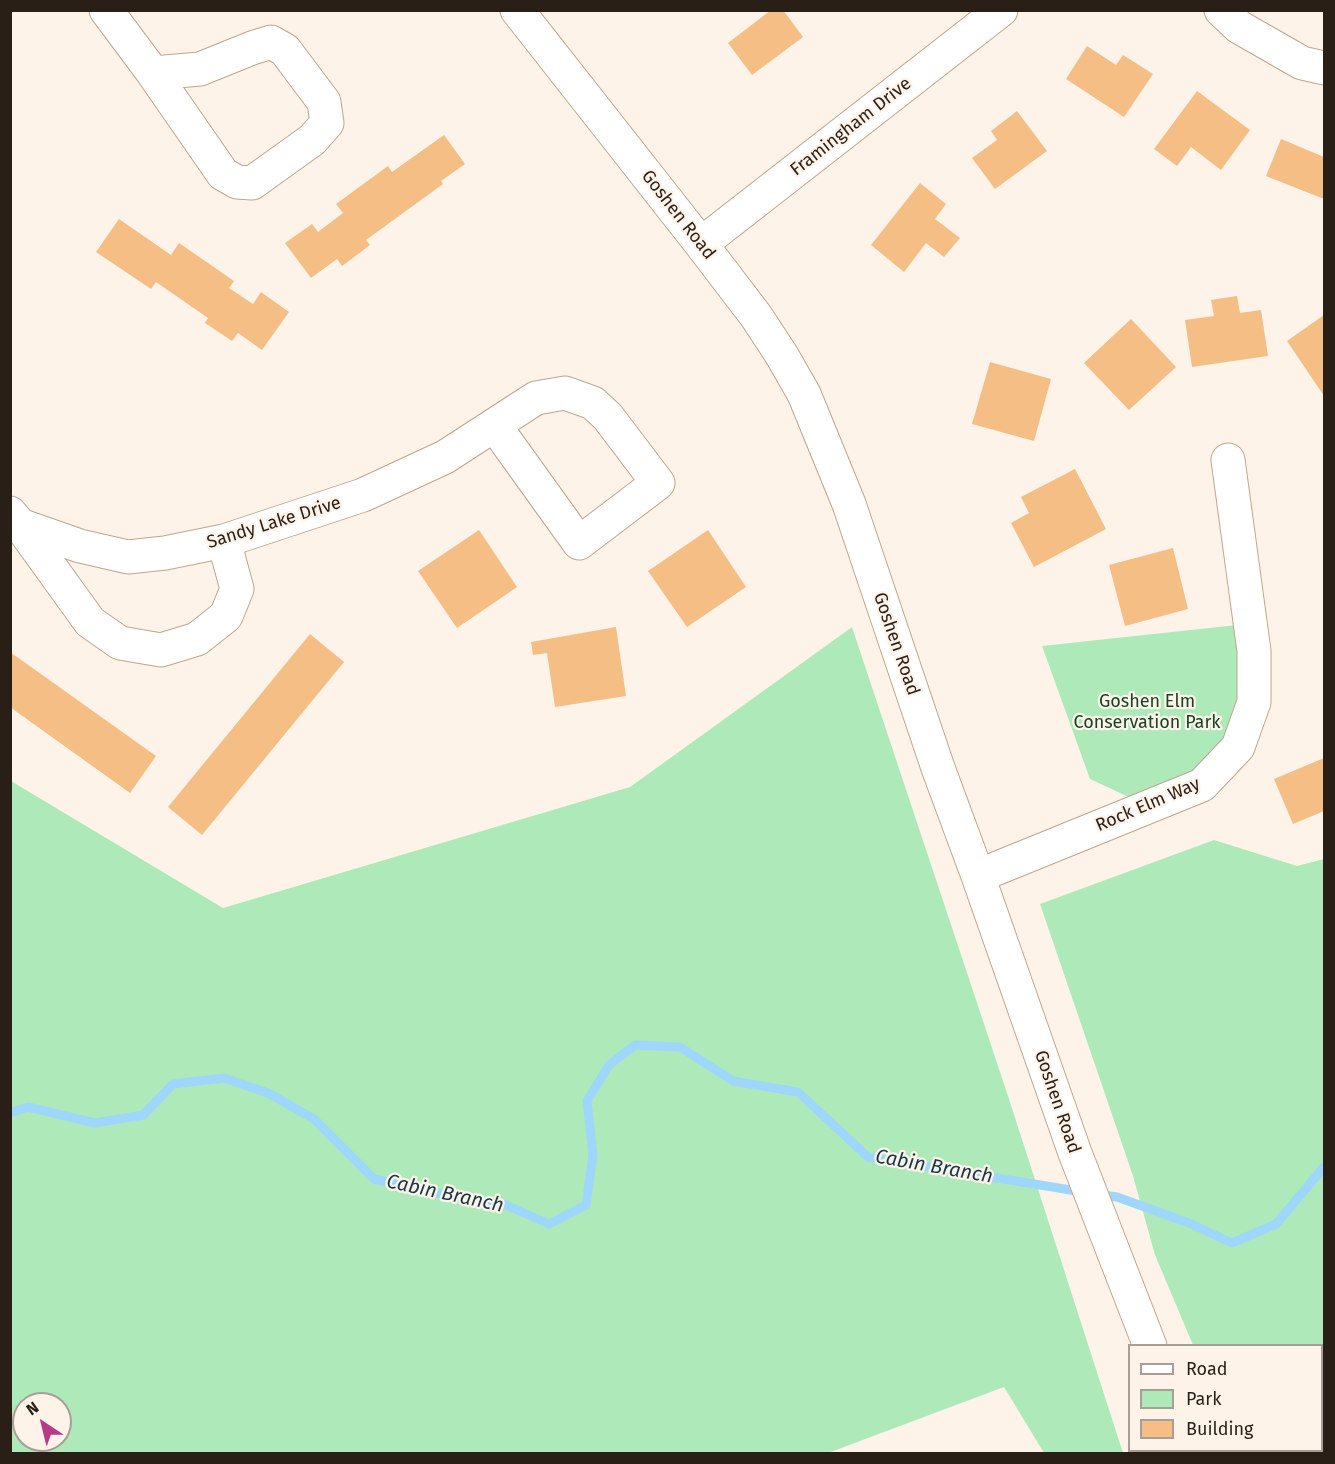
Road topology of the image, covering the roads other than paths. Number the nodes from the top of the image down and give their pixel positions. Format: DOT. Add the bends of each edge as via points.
graph roads {
  1 [pos="106,10"];
  2 [pos="517,10"];
  3 [pos="1001,10"];
  4 [pos="1221,10"];
  5 [pos="1324,68"];
  6 [pos="153,73"];
  7 [pos="702,244"];
  8 [pos="495,426"];
  9 [pos="1228,460"];
  10 [pos="15,519"];
  11 [pos="224,541"];
  12 [pos="978,876"];
  13 [pos="1149,1344"];
  1 -- 6 [label="street"];
  2 -- 7 [label="street, Goshen Road"];
  3 -- 7 [label="street, Framingham Drive"];
  4 -- 5 [label="street" via="1239,27 1302,63"];
  6 -- 6 [label="street" via="223,174 237,182 252,183 312,140 327,123 324,102 285,50 271,42 200,69"];
  7 -- 12 [label="street, Goshen Road" via="756,316 808,404 849,504"];
  8 -- 8 [label="street, Sandy Lake Drive" via="536,398 565,393 593,403 608,417 658,483 579,543"];
  8 -- 11 [label="street, Sandy Lake Drive" via="445,457 363,495"];
  9 -- 12 [label="street, Rock Elm Way" via="1254,651 1254,702 1238,747 1202,785"];
  10 -- 11 [label="street, Sandy Lake Drive" via="80,546 128,557"];
  10 -- 11 [label="street" via="90,622 120,643 161,650 198,639 226,616 237,589"];
  12 -- 13 [label="street, Goshen Road" via="1075,1153"];
}
